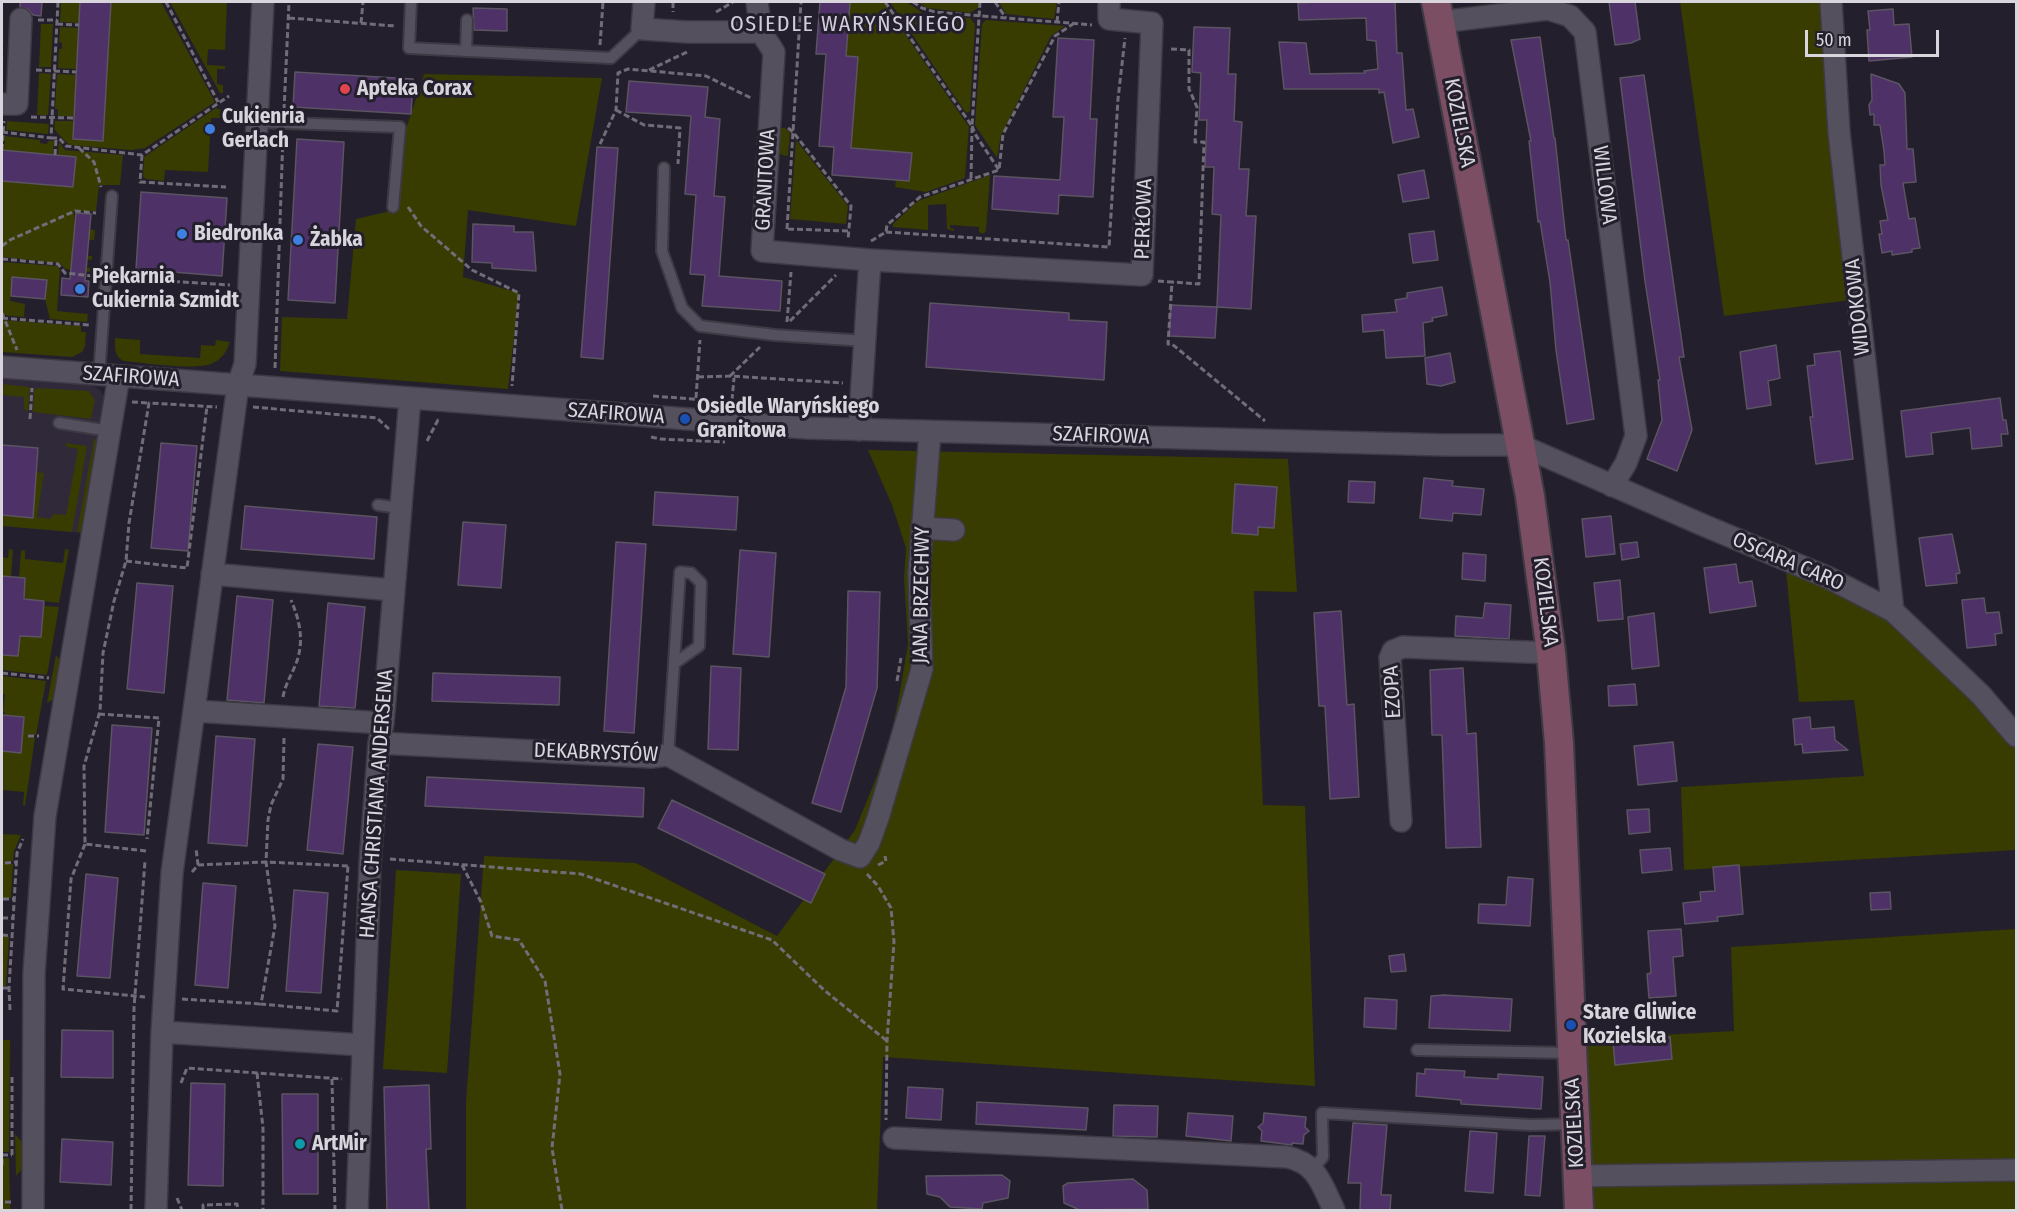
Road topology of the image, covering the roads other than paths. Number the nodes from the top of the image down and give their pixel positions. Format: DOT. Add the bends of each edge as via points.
graph roads {
  1 [pos="263,2"];
  2 [pos="411,2"];
  3 [pos="644,2"];
  4 [pos="757,2"];
  5 [pos="1109,2"];
  6 [pos="1831,2"];
  7 [pos="1438,12"];
  8 [pos="21,19"];
  9 [pos="467,20"];
  10 [pos="642,29"];
  11 [pos="761,32"];
  12 [pos="466,51"];
  13 [pos="2,104"];
  14 [pos="258,122"];
  15 [pos="664,168"];
  16 [pos="112,196"];
  17 [pos="393,207"];
  18 [pos="869,251"];
  19 [pos="866,341"];
  20 [pos="2,367"];
  21 [pos="109,375"];
  22 [pos="238,385"];
  23 [pos="410,398"];
  24 [pos="59,423"];
  25 [pos="859,430"];
  26 [pos="110,431"];
  27 [pos="930,432"];
  28 [pos="1520,445"];
  29 [pos="1612,486"];
  30 [pos="378,505"];
  31 [pos="400,508"];
  32 [pos="922,528"];
  33 [pos="954,530"];
  34 [pos="212,574"];
  35 [pos="393,590"];
  36 [pos="1893,611"];
  37 [pos="1551,653"];
  38 [pos="675,663"];
  39 [pos="195,711"];
  40 [pos="381,733"];
  41 [pos="2016,736"];
  42 [pos="669,755"];
  43 [pos="1401,821"];
  44 [pos="860,857"];
  45 [pos="162,1032"];
  46 [pos="362,1045"];
  47 [pos="1416,1050"];
  48 [pos="1572,1053"];
  49 [pos="1575,1124"];
  50 [pos="894,1138"];
  51 [pos="1312,1170"];
  52 [pos="2016,1170"];
  53 [pos="1578,1176"];
  54 [pos="33,1210"];
  55 [pos="156,1210"];
  56 [pos="357,1210"];
  57 [pos="1334,1210"];
  58 [pos="1579,1210"];
  1 -- 14 [label="street"];
  2 -- 12 [label="lane" via="409,48"];
  3 -- 10 [label="street"];
  4 -- 11 [label="street, GRANITOWA"];
  5 -- 18 [label="street, PERŁOWA" via="1109,19 1152,23 1142,275"];
  6 -- 36 [label="street, WIDOKOWA" via="1839,132"];
  7 -- 28 [label="street, KOZIELSKA"];
  7 -- 29 [label="street, WILLOWA" via="1548,9 1570,16 1584,32 1636,436 1626,464"];
  8 -- 13 [label="street" via="17,104"];
  9 -- 12 [label="lane"];
  10 -- 11 [label="street"];
  10 -- 12 [label="lane" via="611,58"];
  11 -- 18 [label="street, GRANITOWA" via="774,52 762,251"];
  14 -- 17 [label="lane" via="400,127"];
  14 -- 22 [label="street" via="245,364"];
  15 -- 19 [label="lane" via="662,251 682,308 700,326"];
  16 -- 21 [label="lane" via="106,278"];
  18 -- 19 [label="street"];
  19 -- 25 [label="street"];
  20 -- 21 [label="street, SZAFIROWA"];
  21 -- 22 [label="street, SZAFIROWA"];
  21 -- 26 [label="street"];
  22 -- 23 [label="street, SZAFIROWA"];
  22 -- 34 [label="street" via="230,495"];
  23 -- 25 [label="street, SZAFIROWA"];
  23 -- 31 [label="street, HANSA CHRISTIANA ANDERSENA"];
  24 -- 26 [label="lane"];
  25 -- 27 [label="street, SZAFIROWA"];
  26 -- 54 [label="street" via="45,816 34,973"];
  27 -- 28 [label="street, SZAFIROWA"];
  27 -- 32 [label="street, JANA BRZECHWY"];
  28 -- 29 [label="street, OSCARA CARO"];
  28 -- 37 [label="street, KOZIELSKA"];
  29 -- 36 [label="street, OSCARA CARO" via="1827,577"];
  30 -- 31 [label="lane"];
  31 -- 35 [label="street, HANSA CHRISTIANA ANDERSENA"];
  32 -- 33 [label="street"];
  32 -- 44 [label="street, JANA BRZECHWY" via="922,669 878,818"];
  34 -- 35 [label="street"];
  34 -- 39 [label="street"];
  35 -- 40 [label="street, HANSA CHRISTIANA ANDERSENA"];
  36 -- 41 [label="street, OSCARA CARO" via="1981,695"];
  37 -- 43 [label="street, EZOPA" via="1403,646 1393,651 1390,658"];
  37 -- 48 [label="street, KOZIELSKA"];
  38 -- 38 [label="lane" via="680,572 691,573 701,583 699,646"];
  38 -- 42 [label="lane"];
  39 -- 40 [label="street, DEKABRYSTÓW"];
  39 -- 45 [label="street" via="172,873"];
  40 -- 42 [label="street, DEKABRYSTÓW" via="651,757"];
  40 -- 46 [label="street, HANSA CHRISTIANA ANDERSENA" via="370,864"];
  42 -- 44 [label="street, DEKABRYSTÓW"];
  45 -- 46 [label="street"];
  45 -- 55 [label="street"];
  46 -- 56 [label="street, HANSA CHRISTIANA ANDERSENA"];
  47 -- 48 [label="lane"];
  48 -- 49 [label="street, KOZIELSKA"];
  49 -- 51 [label="lane" via="1322,1113 1323,1157"];
  49 -- 53 [label="street, KOZIELSKA"];
  50 -- 51 [label="street" via="1287,1157 1300,1160"];
  51 -- 57 [label="street"];
  52 -- 53 [label="street"];
  53 -- 58 [label="street, KOZIELSKA"];
}
